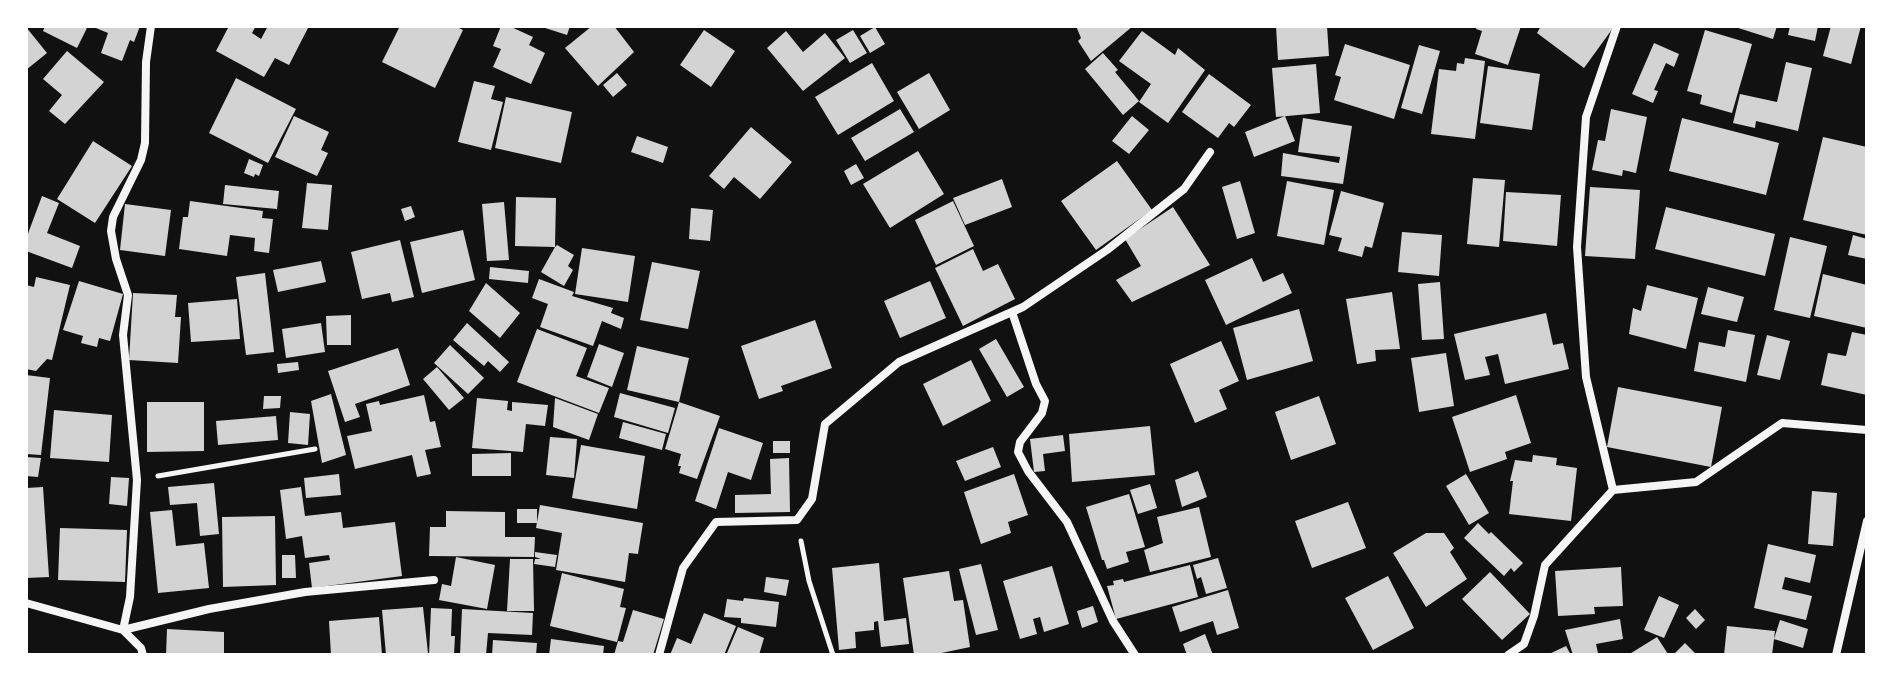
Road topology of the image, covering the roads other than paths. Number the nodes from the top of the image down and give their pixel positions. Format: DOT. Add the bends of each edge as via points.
graph roads {
  1 [pos="151,26"];
  2 [pos="1617,26"];
  3 [pos="1210,152"];
  4 [pos="1012,312"];
  5 [pos="1867,430"];
  6 [pos="1613,490"];
  7 [pos="1867,521"];
  8 [pos="434,580"];
  9 [pos="26,603"];
  10 [pos="123,630"];
  11 [pos="143,655"];
  12 [pos="659,655"];
  13 [pos="1135,655"];
  14 [pos="1508,655"];
  15 [pos="1836,655"];
  1 -- 10 [label="street" via="145,143 111,231 128,295 123,335 137,480"];
  2 -- 6 [label="street" via="1586,117 1577,247 1586,377"];
  3 -- 4 [label="street" via="1184,189 1107,250"];
  4 -- 12 [label="street" via="899,362 825,424 812,499 797,520 716,522 683,568"];
  4 -- 13 [label="street" via="1045,401 1018,452 1067,522 1113,621"];
  5 -- 6 [label="street" via="1782,423 1696,482"];
  6 -- 14 [label="street" via="1545,565 1524,644"];
  7 -- 15 [label="street"];
  8 -- 10 [label="street" via="305,592"];
  9 -- 10 [label="street"];
  10 -- 11 [label="street"];
}
